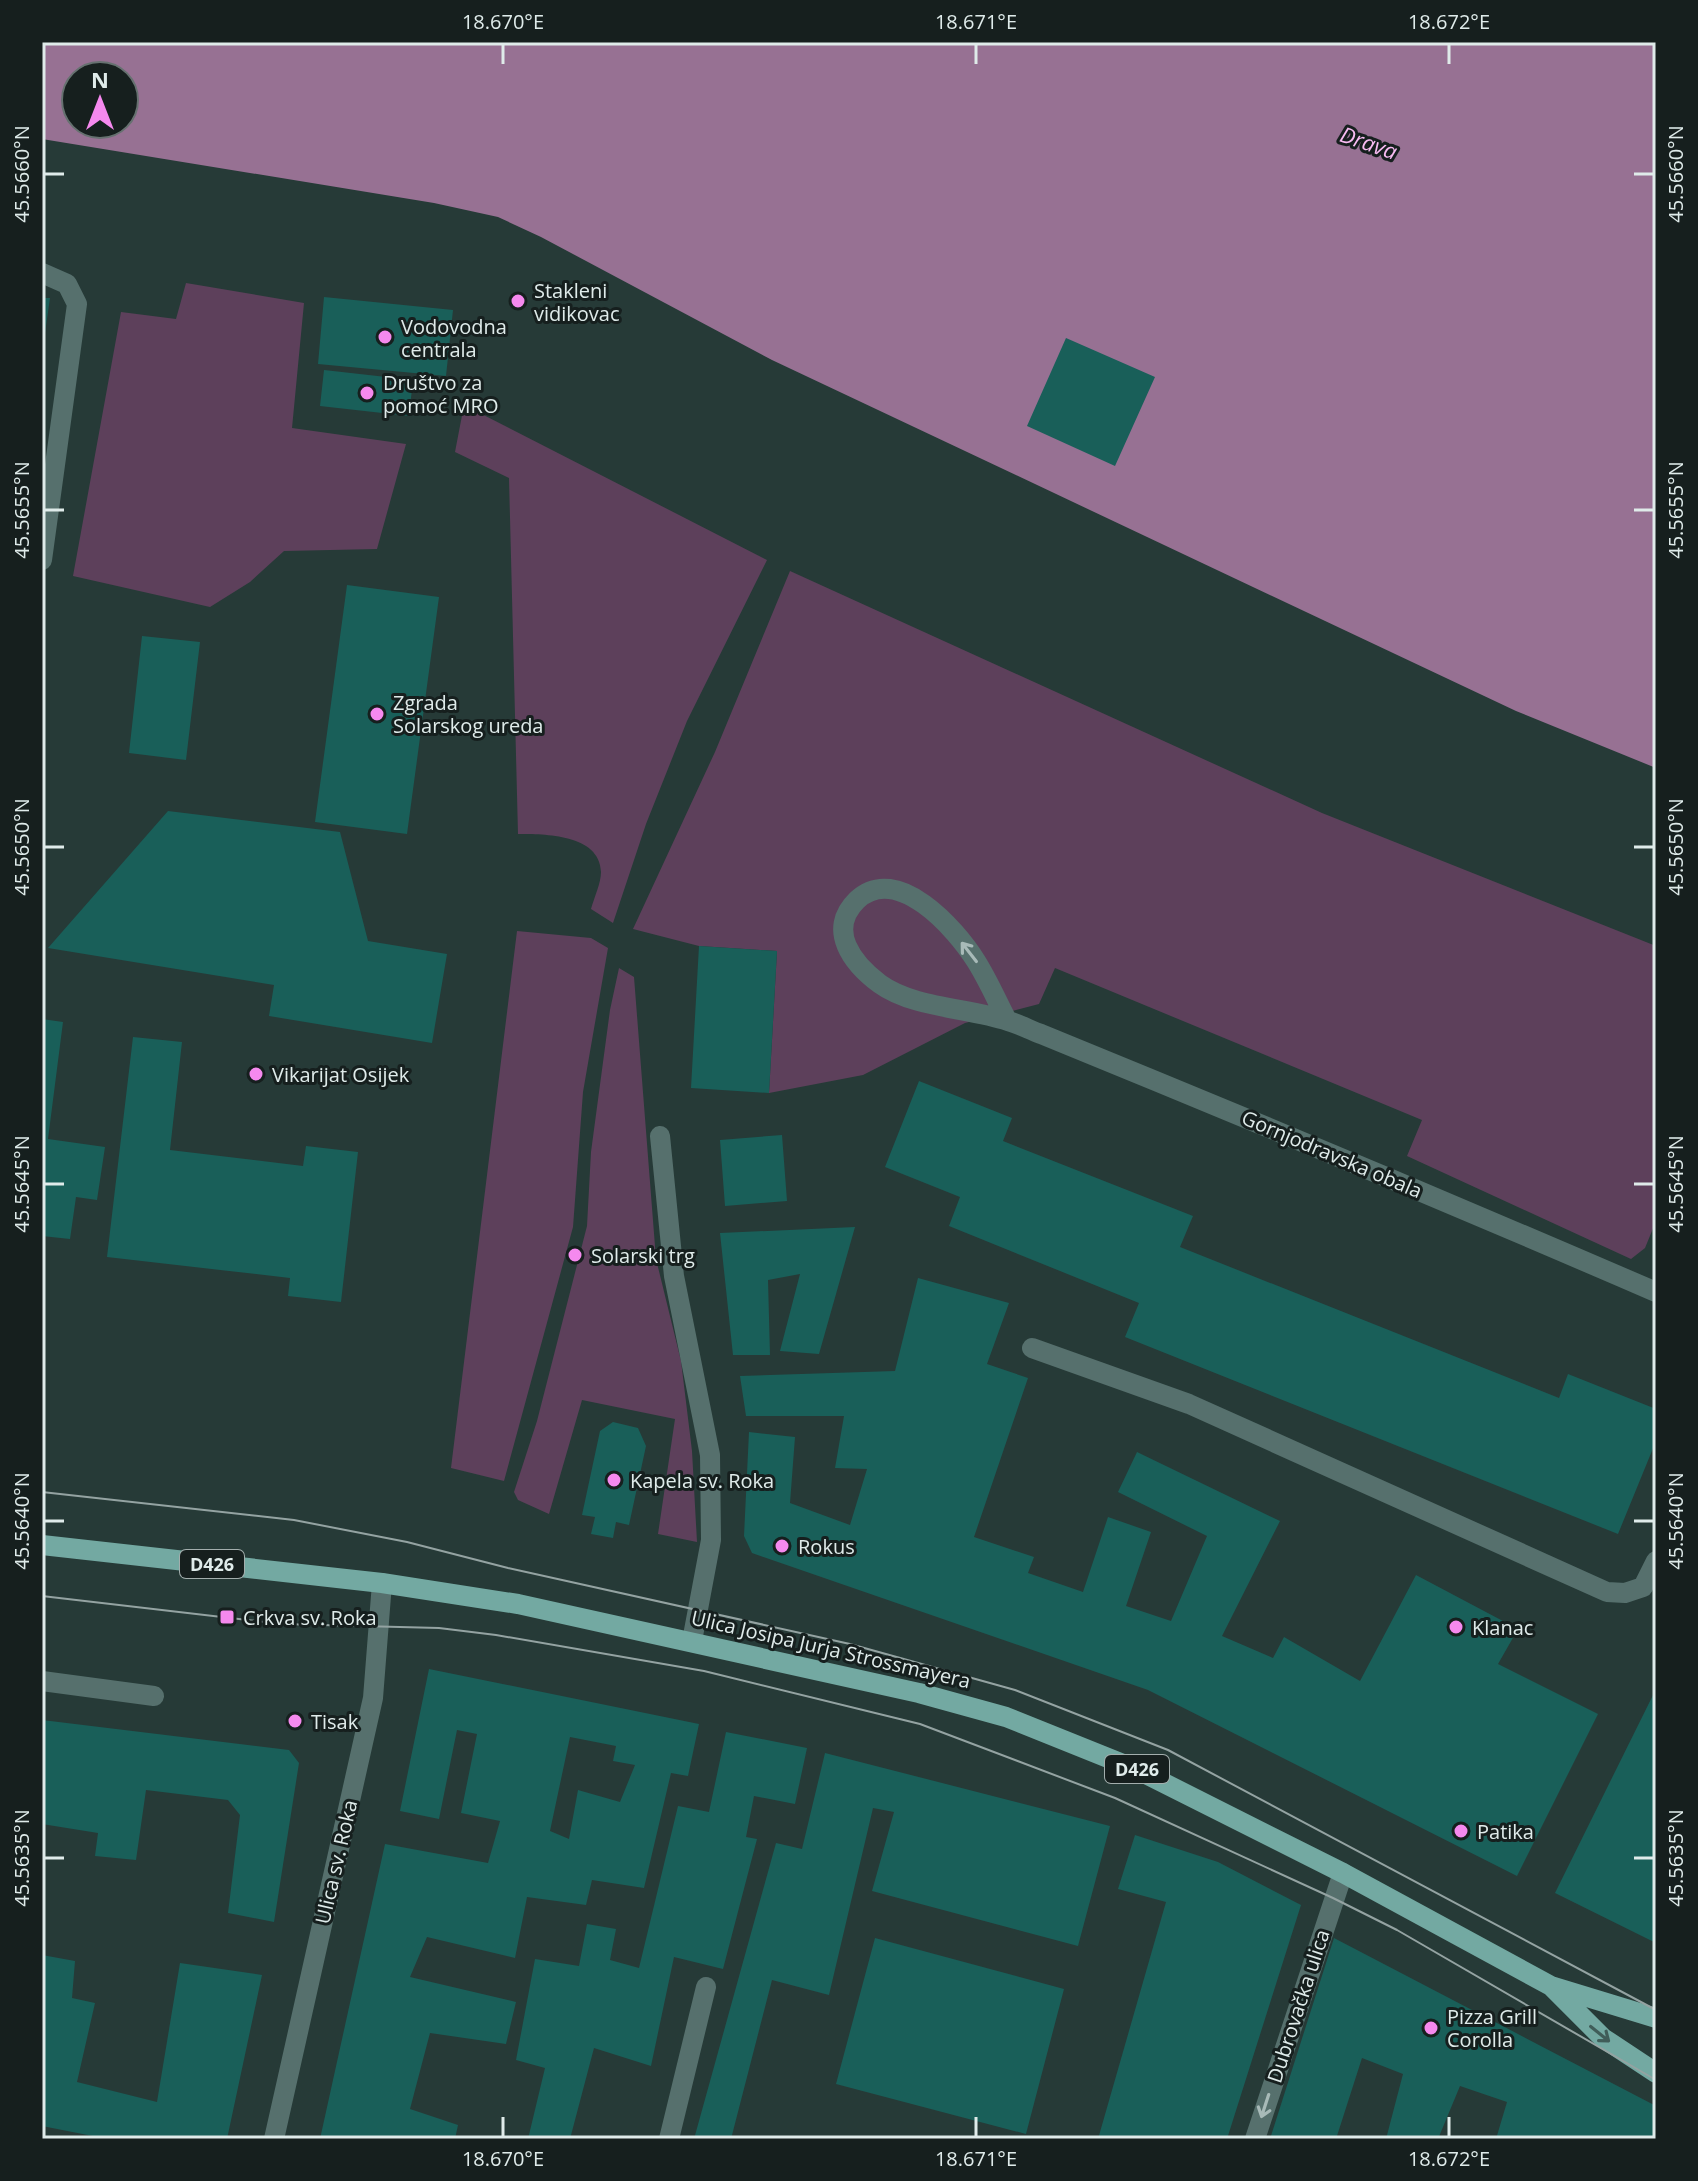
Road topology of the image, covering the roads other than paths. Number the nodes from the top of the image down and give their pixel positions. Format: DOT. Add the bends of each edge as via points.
graph roads {
  1 [pos="42,273"];
  2 [pos="42,560"];
  3 [pos="1007,1020"];
  4 [pos="660,1136"];
  5 [pos="1656,1292"];
  6 [pos="1032,1348"];
  7 [pos="42,1545"];
  8 [pos="1656,1561"];
  9 [pos="382,1583"];
  10 [pos="692,1641"];
  11 [pos="42,1681"];
  12 [pos="154,1696"];
  13 [pos="1343,1873"];
  14 [pos="1551,1986"];
  15 [pos="706,1987"];
  16 [pos="1656,2018"];
  17 [pos="1656,2073"];
  18 [pos="274,2139"];
  19 [pos="669,2139"];
  20 [pos="1255,2139"];
  1 -- 2 [label="street" via="67,284 77,319"];
  3 -- 3 [label="street, Gornjodravska obala, one-way" via="975,960 932,909 906,893 880,888 858,899 843,921 844,943 857,964 884,987 934,1005"];
  3 -- 5 [label="street, Gornjodravska obala"];
  4 -- 10 [label="street" via="674,1276 710,1455 711,1540"];
  6 -- 8 [label="street" via="1189,1404 1607,1592 1643,1587"];
  7 -- 9 [label="main road, Ulica Josipa Jurja Strossmayera / D426"];
  9 -- 10 [label="main road, Ulica Josipa Jurja Strossmayera / D426" via="518,1604"];
  9 -- 18 [label="street, Ulica sv. Roka" via="373,1698"];
  10 -- 13 [label="main road, Ulica Josipa Jurja Strossmayera / D426" via="1006,1717 1138,1770"];
  11 -- 12 [label="street"];
  13 -- 14 [label="main road, Ulica Josipa Jurja Strossmayera / D426"];
  13 -- 20 [label="street, Dubrovačka ulica, one-way"];
  14 -- 16 [label="main road, Ulica Josipa Jurja Strossmayera / D426"];
  14 -- 17 [label="main road, Ulica Josipa Jurja Strossmayera / D426, one-way" via="1603,2038"];
  15 -- 19 [label="street"];
}
